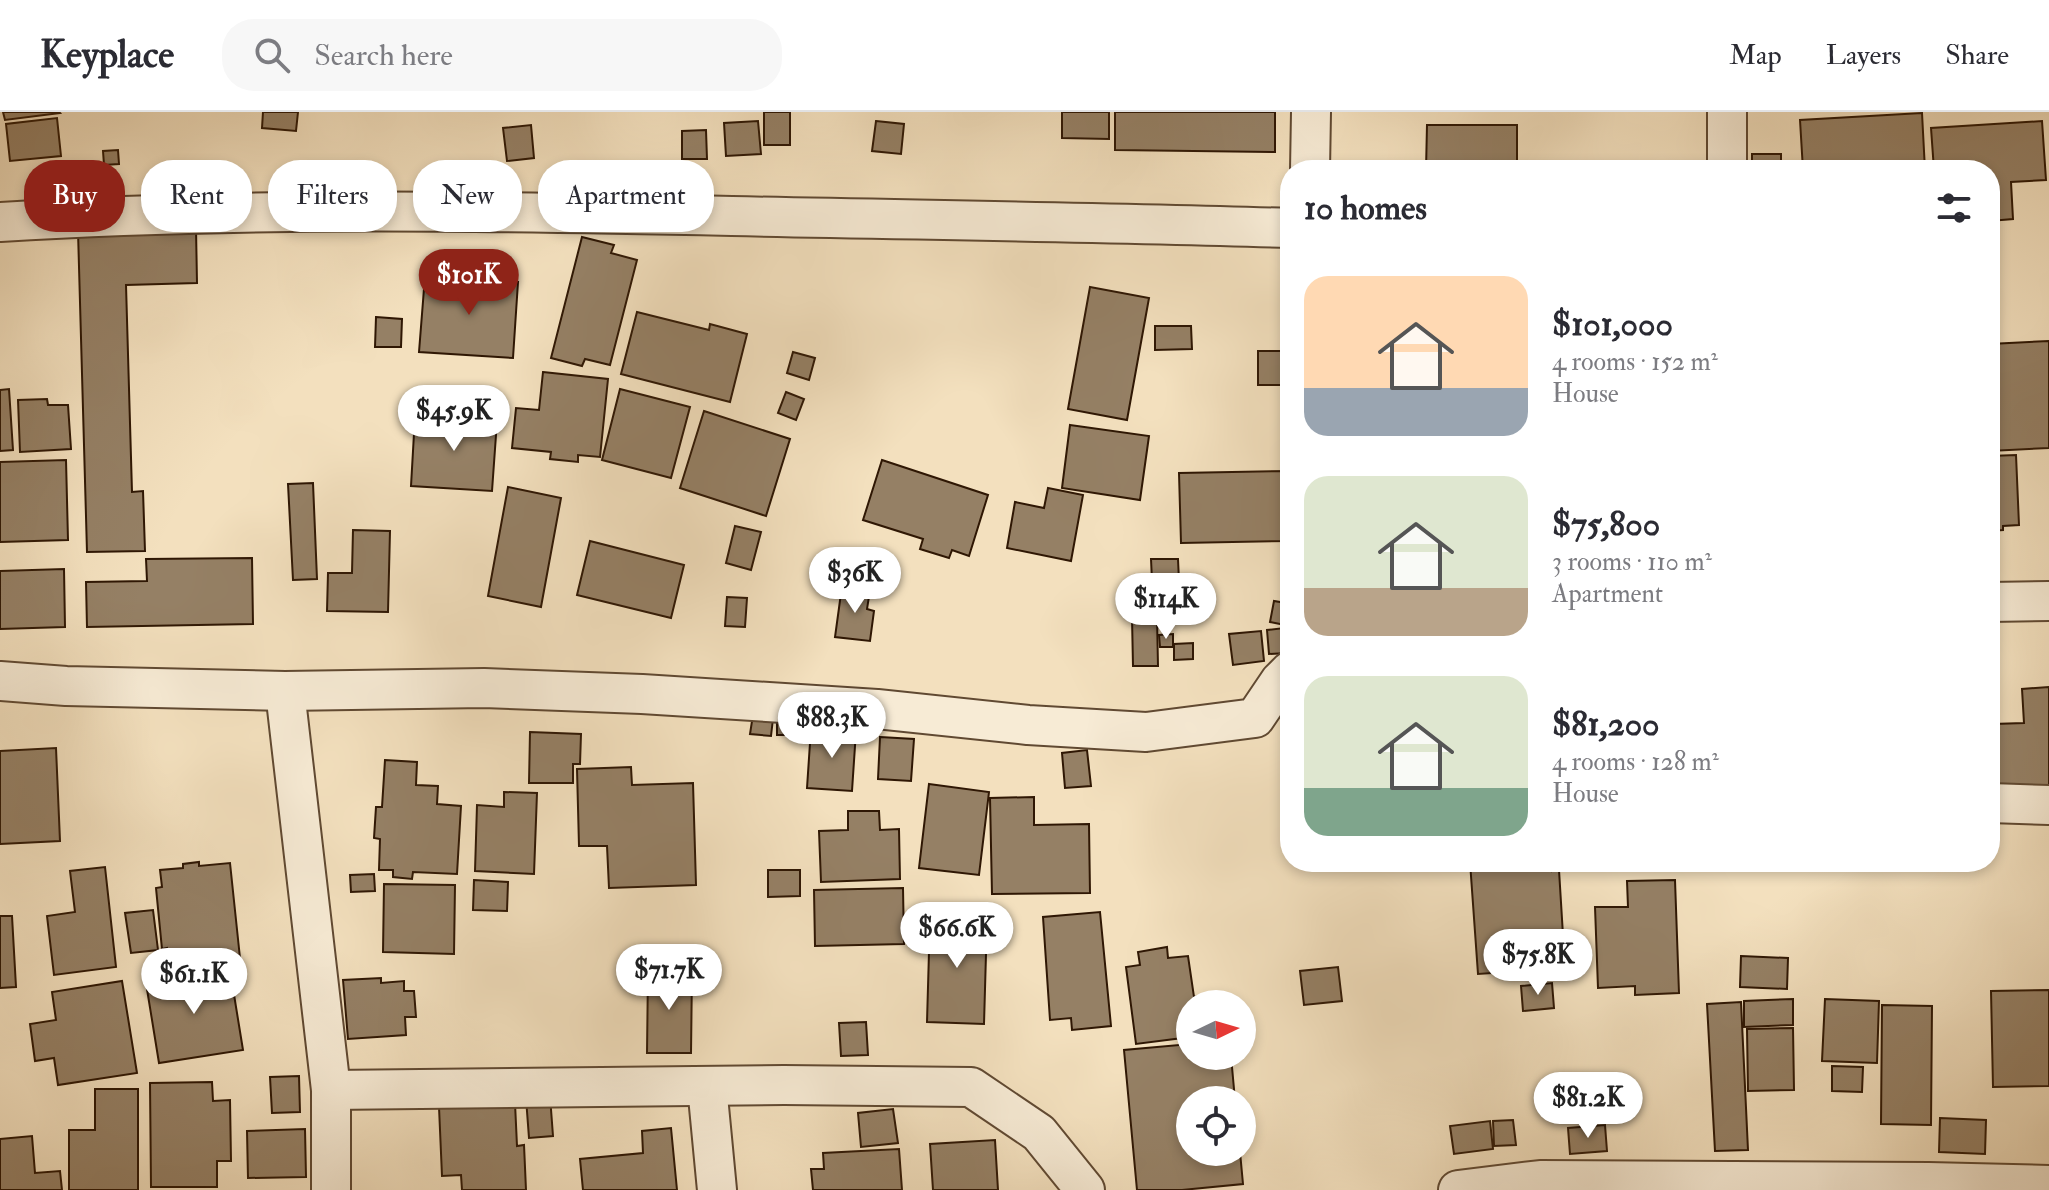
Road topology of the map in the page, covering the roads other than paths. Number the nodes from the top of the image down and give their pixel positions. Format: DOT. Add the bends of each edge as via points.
graph roads {
  1 [pos="1311,112"];
  2 [pos="1727,112"];
  3 [pos="1310,160"];
  4 [pos="1727,160"];
  5 [pos="0,222"];
  6 [pos="1280,228"];
  7 [pos="2049,601"];
  8 [pos="2000,602"];
  9 [pos="0,681"];
  10 [pos="1280,681"];
  11 [pos="285,691"];
  12 [pos="2000,803"];
  13 [pos="2049,805"];
  14 [pos="707,1086"];
  15 [pos="331,1090"];
  16 [pos="1541,1185"];
  17 [pos="2049,1185"];
  18 [pos="1929,1186"];
  19 [pos="331,1190"];
  20 [pos="717,1190"];
  21 [pos="1085,1190"];
  22 [pos="1458,1190"];
  1 -- 3 [label="street"];
  2 -- 4 [label="street"];
  5 -- 6 [label="street" via="506,212"];
  7 -- 8 [label="street"];
  9 -- 11 [label="street"];
  10 -- 11 [label="street" via="1255,718 1146,732 642,694 484,688"];
  11 -- 15 [label="street"];
  12 -- 13 [label="street"];
  14 -- 15 [label="street"];
  14 -- 20 [label="street"];
  14 -- 21 [label="street" via="971,1087 1039,1133"];
  15 -- 19 [label="street"];
  16 -- 18 [label="street"];
  16 -- 22 [label="street"];
  17 -- 18 [label="street"];
}
